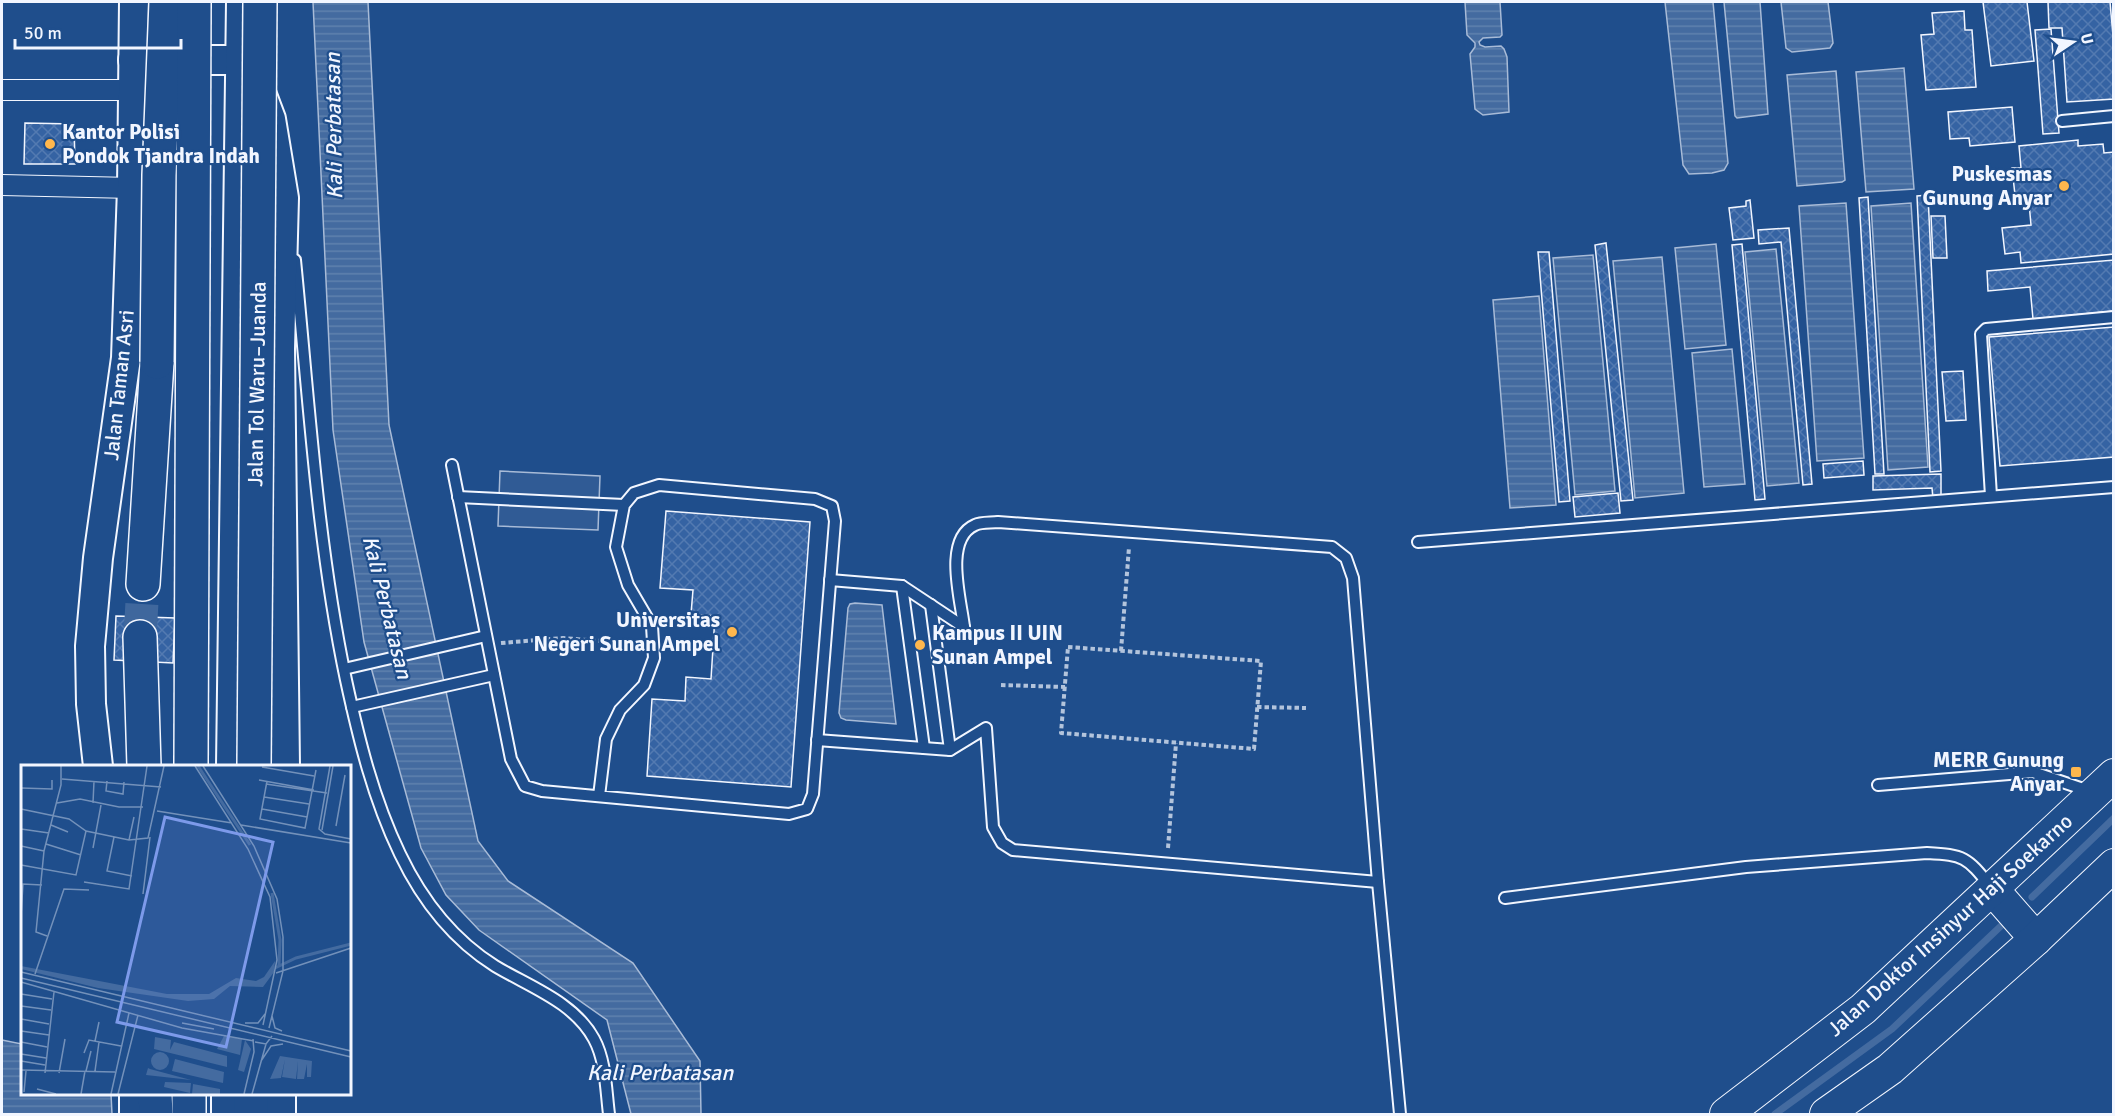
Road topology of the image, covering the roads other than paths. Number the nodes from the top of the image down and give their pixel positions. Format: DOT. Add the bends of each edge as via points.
graph roads {
  1 [pos="134,2"];
  2 [pos="166,2"];
  3 [pos="194,2"];
  4 [pos="241,2"];
  5 [pos="260,2"];
  6 [pos="133,60"];
  7 [pos="241,60"];
  8 [pos="2,90"];
  9 [pos="134,90"];
  10 [pos="2114,116"];
  11 [pos="2062,121"];
  12 [pos="2,185"];
  13 [pos="132,188"];
  14 [pos="284,198"];
  15 [pos="2114,317"];
  16 [pos="452,465"];
  17 [pos="2114,487"];
  18 [pos="1991,496"];
  19 [pos="458,497"];
  20 [pos="624,506"];
  21 [pos="1418,542"];
  22 [pos="830,580"];
  23 [pos="143,584"];
  24 [pos="903,586"];
  25 [pos="931,605"];
  26 [pos="140,637"];
  27 [pos="487,641"];
  28 [pos="344,669"];
  29 [pos="494,675"];
  30 [pos="352,707"];
  31 [pos="817,740"];
  32 [pos="924,748"];
  33 [pos="950,750"];
  34 [pos="99,765"];
  35 [pos="144,765"];
  36 [pos="191,765"];
  37 [pos="231,765"];
  38 [pos="254,765"];
  39 [pos="285,765"];
  40 [pos="2104,784"];
  41 [pos="1878,785"];
  42 [pos="599,796"];
  43 [pos="2114,865"];
  44 [pos="1378,882"];
  45 [pos="1993,890"];
  46 [pos="1505,898"];
  47 [pos="2037,939"];
  48 [pos="134,1095"];
  49 [pos="155,1095"];
  50 [pos="189,1095"];
  51 [pos="226,1095"];
  52 [pos="251,1095"];
  53 [pos="281,1095"];
  54 [pos="134,1114"];
  55 [pos="156,1114"];
  56 [pos="189,1114"];
  57 [pos="226,1114"];
  58 [pos="251,1114"];
  59 [pos="281,1114"];
  60 [pos="609,1114"];
  61 [pos="1400,1114"];
  62 [pos="1726,1114"];
  63 [pos="1827,1114"];
  1 -- 6 [label="main road, Jalan Taman Asri"];
  2 -- 23 [label="highway, bridge" via="157,362"];
  3 -- 36 [label="highway, bridge"];
  4 -- 7 [label="main road"];
  5 -- 38 [label="highway, Jalan Tol Waru–Juanda, bridge"];
  6 -- 7 [label="main road"];
  6 -- 9 [label="main road, Jalan Taman Asri"];
  7 -- 14 [label="main road" via="254,74 271,119"];
  7 -- 37 [label="main road"];
  8 -- 9 [label="street"];
  9 -- 13 [label="main road, Jalan Taman Asri"];
  10 -- 11 [label="lane"];
  12 -- 13 [label="street"];
  13 -- 34 [label="main road, Jalan Taman Asri" via="126,358 90,646 91,704"];
  14 -- 28 [label="lane" via="294,247 324,561"];
  14 -- 39 [label="main road" via="280,349"];
  15 -- 18 [label="lane" via="1983,331"];
  16 -- 19 [label="lane"];
  17 -- 18 [label="lane"];
  18 -- 21 [label="lane"];
  19 -- 20 [label="lane"];
  19 -- 27 [label="lane"];
  20 -- 22 [label="lane" via="634,493 659,485 815,499 832,506 835,521"];
  20 -- 42 [label="lane" via="616,547 628,585 652,626 654,658 644,685 620,710 606,739"];
  22 -- 24 [label="lane"];
  22 -- 31 [label="lane"];
  24 -- 25 [label="lane"];
  24 -- 32 [label="lane"];
  25 -- 33 [label="lane"];
  25 -- 44 [label="lane" via="964,627 955,554 961,536 975,525 998,522 1332,547 1346,558 1353,578"];
  26 -- 35 [label="highway"];
  27 -- 28 [label="lane" via="459,643"];
  27 -- 29 [label="lane"];
  28 -- 30 [label="lane"];
  29 -- 30 [label="lane"];
  29 -- 42 [label="lane" via="511,759 525,786"];
  30 -- 60 [label="lane" via="373,789 416,885 461,941 578,1017 597,1046"];
  31 -- 32 [label="lane"];
  31 -- 42 [label="lane" via="813,794 807,809 789,814"];
  32 -- 33 [label="lane"];
  33 -- 44 [label="lane" via="986,728 993,827 1002,843 1013,850"];
  40 -- 41 [label="lane" via="2033,772"];
  40 -- 45 [label="main road, Jalan Doktor Insinyur Haji Soekarno"];
  43 -- 47 [label="main road"];
  44 -- 61 [label="lane"];
  45 -- 46 [label="lane" via="1972,863 1951,854 1927,853 1746,867"];
  45 -- 47 [label="main road"];
  45 -- 62 [label="main road, Jalan Doktor Insinyur Haji Soekarno" via="1863,1009"];
  47 -- 63 [label="main road" via="1890,1069"];
  48 -- 54 [label="main road"];
  49 -- 55 [label="highway"];
  50 -- 56 [label="highway"];
  51 -- 57 [label="main road"];
  52 -- 58 [label="highway"];
  53 -- 59 [label="main road"];
}
